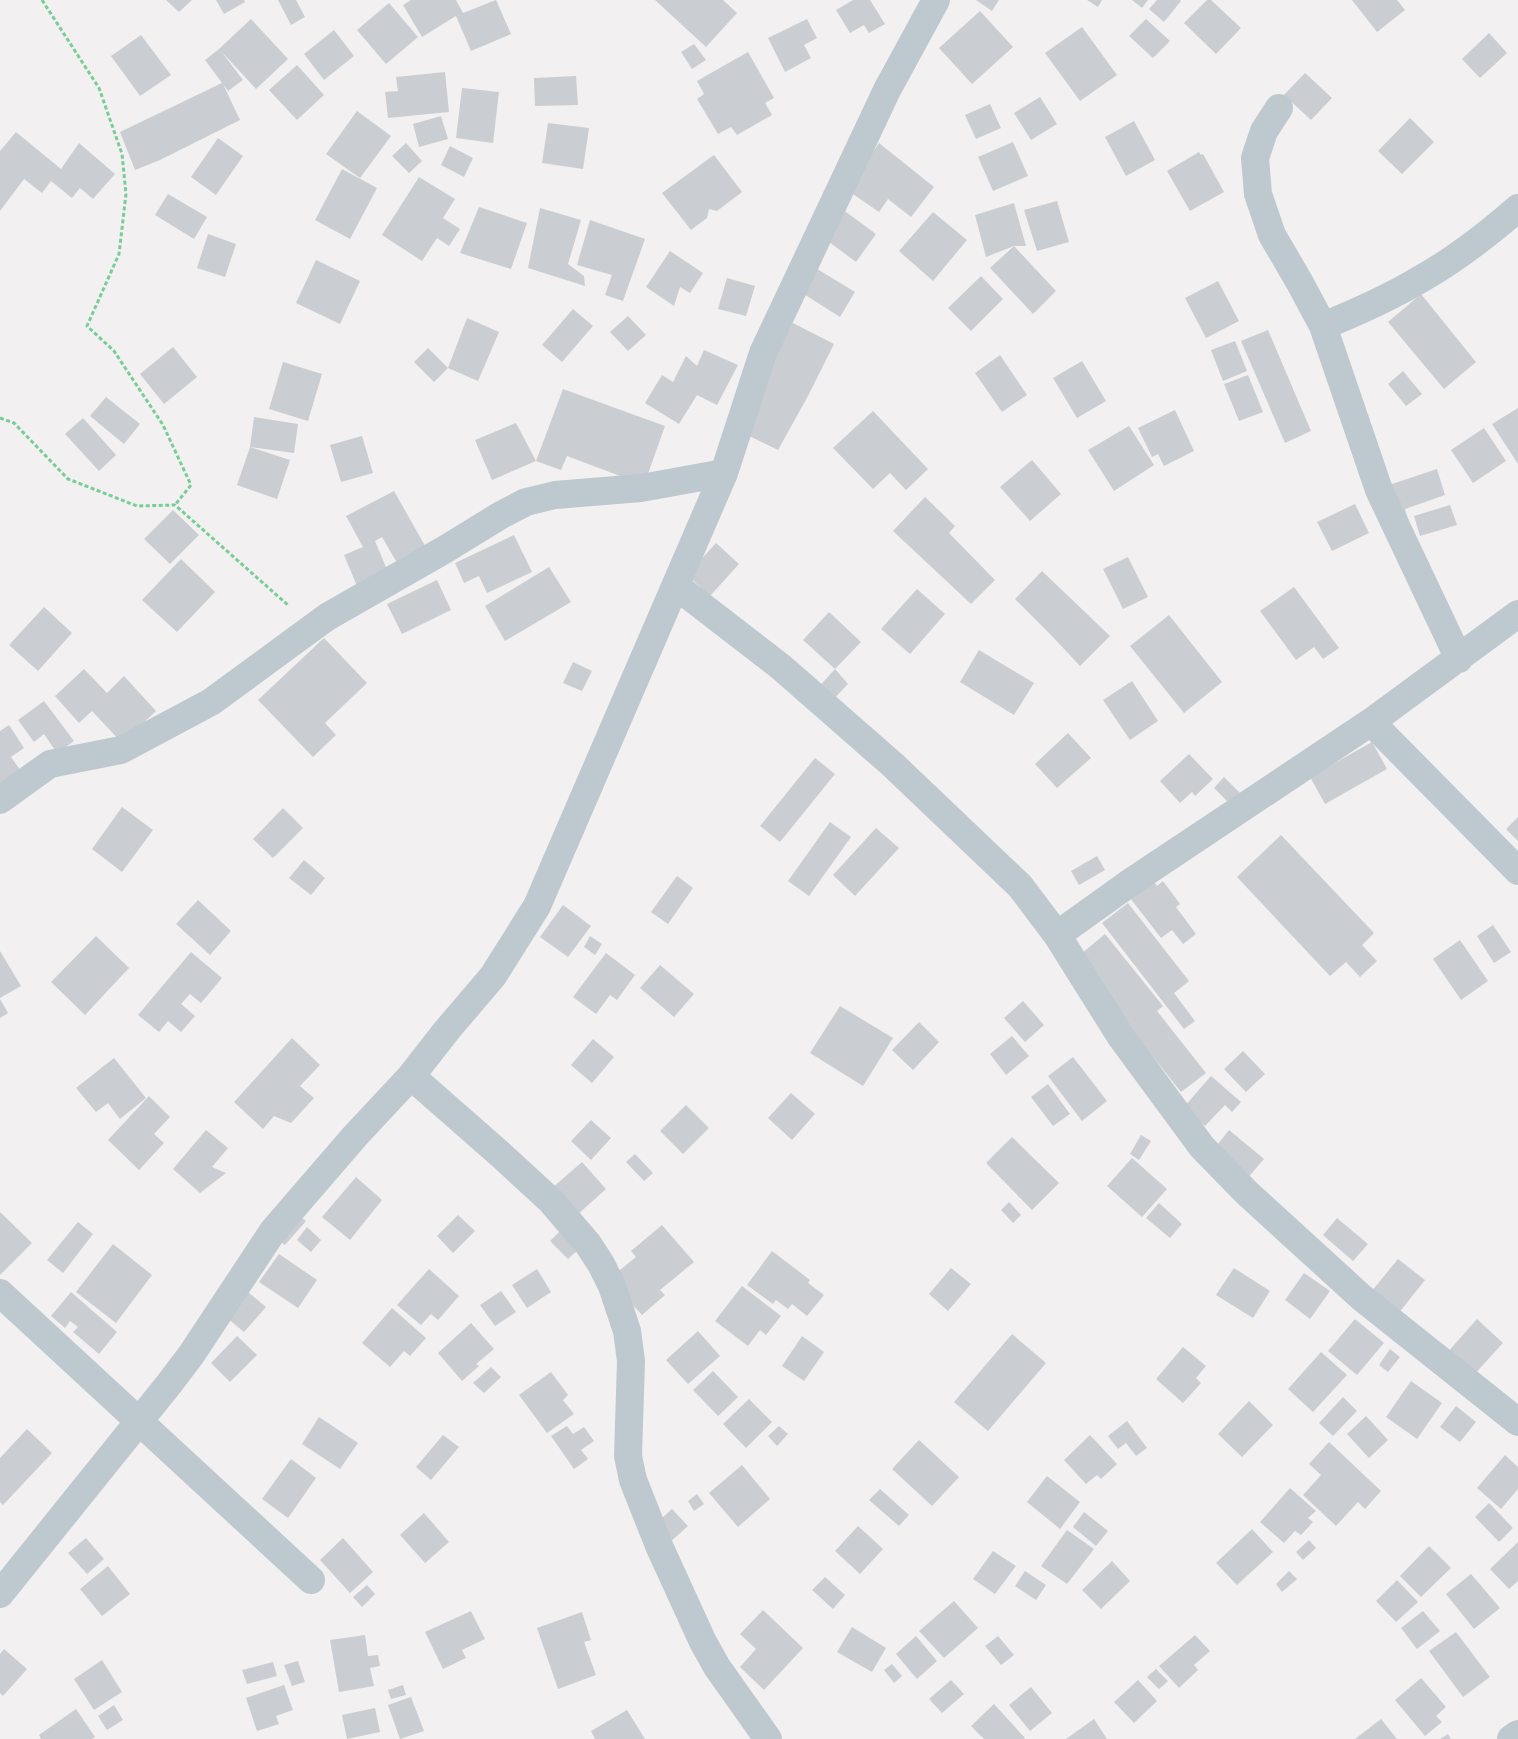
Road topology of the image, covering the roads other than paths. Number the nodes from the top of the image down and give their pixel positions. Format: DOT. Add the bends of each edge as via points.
graph roads {
  1 [pos="936,0"];
  2 [pos="1280,108"];
  3 [pos="1518,208"];
  4 [pos="1323,326"];
  5 [pos="724,473"];
  6 [pos="676,586"];
  7 [pos="1518,614"];
  8 [pos="1459,659"];
  9 [pos="1371,722"];
  10 [pos="0,800"];
  11 [pos="1518,871"];
  12 [pos="1057,935"];
  13 [pos="411,1076"];
  14 [pos="0,1293"];
  15 [pos="140,1422"];
  16 [pos="1518,1422"];
  17 [pos="310,1580"];
  18 [pos="0,1594"];
  19 [pos="1518,1734"];
  20 [pos="768,1739"];
  21 [pos="1511,1739"];
  1 -- 5 [label="street" via="887,90 763,353"];
  2 -- 4 [label="street" via="1264,131 1255,158 1258,194 1272,235"];
  3 -- 4 [label="street" via="1477,242 1419,280"];
  4 -- 8 [label="street" via="1380,490"];
  5 -- 6 [label="street"];
  5 -- 10 [label="street" via="641,488 555,495 526,502 327,617 211,702 121,750 50,764"];
  6 -- 12 [label="street" via="781,667 893,765 1020,886"];
  6 -- 13 [label="street" via="537,906 493,976"];
  7 -- 8 [label="street"];
  8 -- 9 [label="street"];
  9 -- 11 [label="street"];
  9 -- 12 [label="street"];
  12 -- 16 [label="street" via="1121,1037 1202,1147 1247,1193 1361,1297"];
  13 -- 15 [label="street" via="273,1231 191,1355"];
  13 -- 20 [label="street" via="551,1201 601,1264 627,1331 631,1361 628,1456 633,1480 703,1642"];
  14 -- 15 [label="street"];
  15 -- 17 [label="street"];
  15 -- 18 [label="street"];
  19 -- 21 [label="street"];
}
